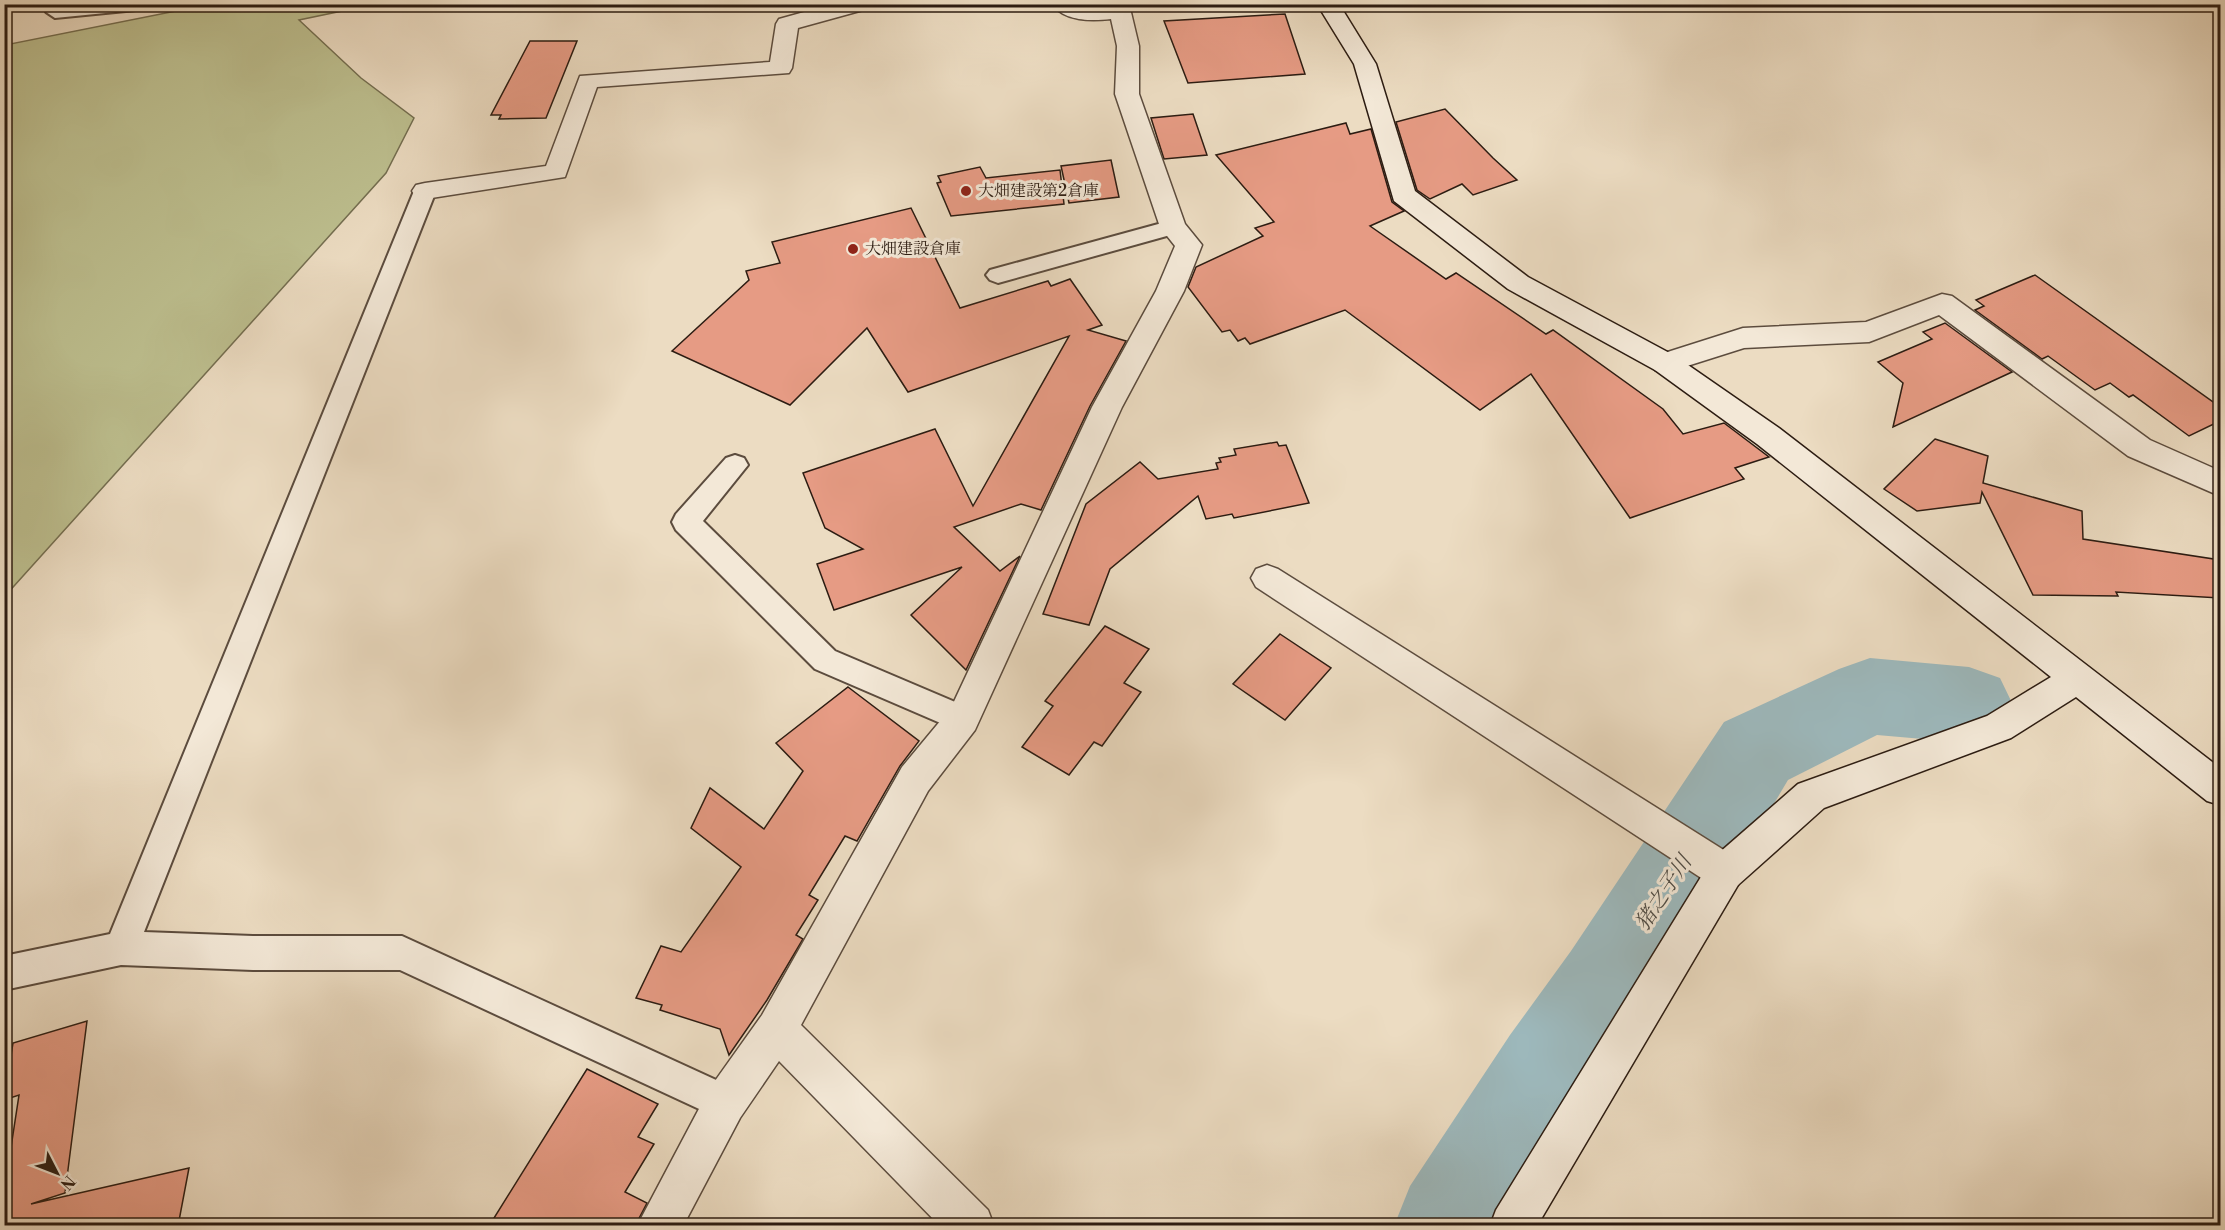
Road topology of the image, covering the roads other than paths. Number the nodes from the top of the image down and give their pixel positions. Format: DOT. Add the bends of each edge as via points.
graph roads {
  1 [pos="136,4"];
  2 [pos="859,4"];
  3 [pos="1063,4"];
  4 [pos="1328,4"];
  5 [pos="1120,8"];
  6 [pos="55,12"];
  7 [pos="425,191"];
  8 [pos="1173,227"];
  9 [pos="998,275"];
  10 [pos="1665,363"];
  11 [pos="735,465"];
  12 [pos="2220,484"];
  13 [pos="1267,578"];
  14 [pos="2078,678"];
  15 [pos="963,718"];
  16 [pos="2220,789"];
  17 [pos="1709,862"];
  18 [pos="122,948"];
  19 [pos="4,973"];
  20 [pos="776,1029"];
  21 [pos="725,1103"];
  22 [pos="659,1226"];
  23 [pos="972,1226"];
  24 [pos="1512,1226"];
  1 -- 6 [label="lane"];
  2 -- 7 [label="street" via="787,24 781,68 588,81 555,172"];
  3 -- 5 [label="street" via="1087,15"];
  4 -- 10 [label="street" via="1365,64 1403,195 1518,283"];
  5 -- 8 [label="street" via="1128,46 1128,94"];
  7 -- 18 [label="lane"];
  8 -- 9 [label="lane"];
  8 -- 15 [label="street" via="1189,245 1170,291 1107,407"];
  10 -- 12 [label="street" via="1743,338 1869,332 1942,303 2139,448"];
  10 -- 14 [label="street" via="1768,436"];
  11 -- 15 [label="lane" via="686,522 825,660"];
  13 -- 17 [label="street"];
  14 -- 16 [label="street"];
  14 -- 17 [label="street" via="1999,727 1811,796"];
  15 -- 20 [label="street" via="915,779"];
  17 -- 24 [label="street"];
  18 -- 19 [label="lane"];
  18 -- 21 [label="lane" via="402,953"];
  20 -- 21 [label="street"];
  20 -- 23 [label="street"];
  21 -- 22 [label="street"];
}
